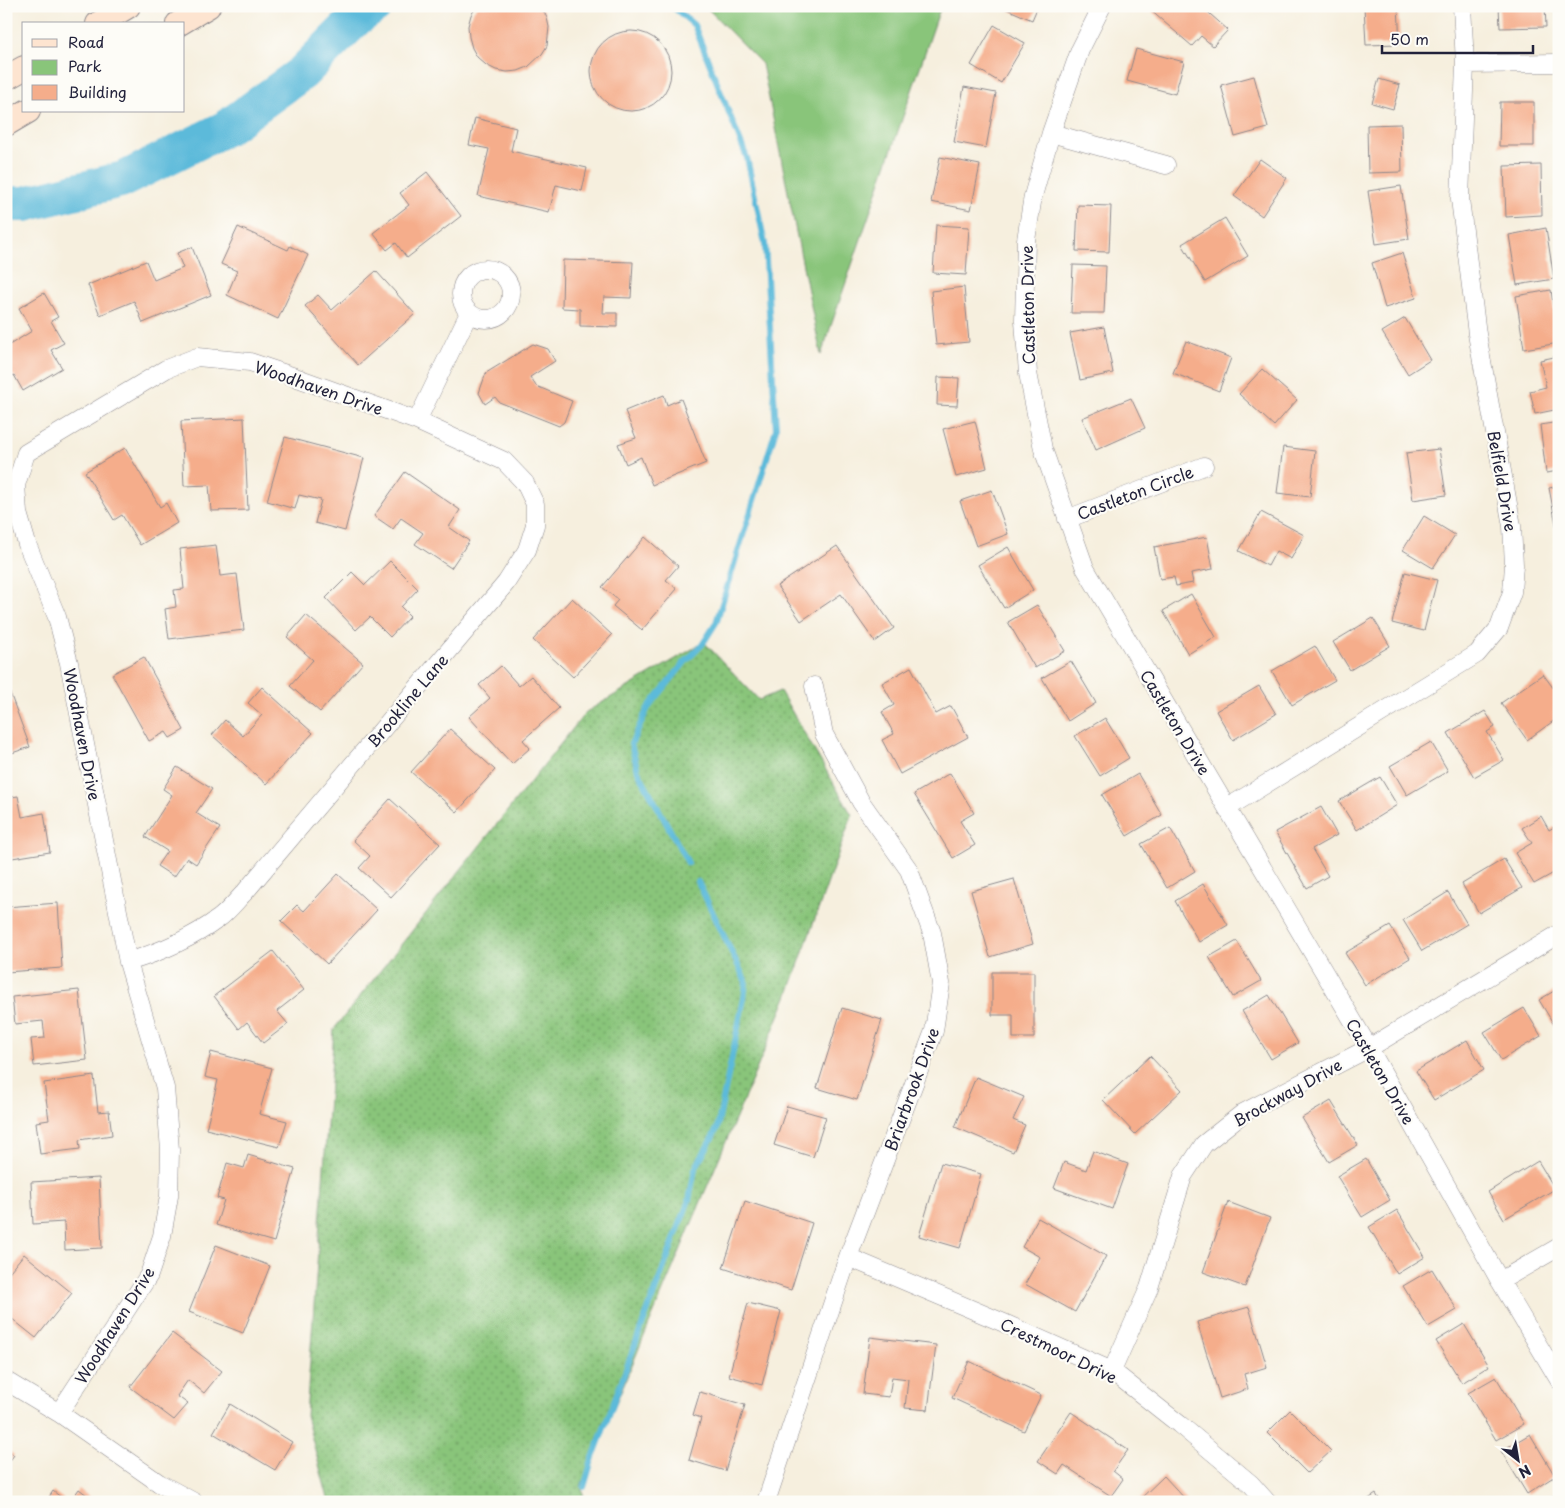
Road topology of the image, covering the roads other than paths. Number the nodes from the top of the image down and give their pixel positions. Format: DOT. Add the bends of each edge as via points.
graph roads {
  1 [pos="128,6"];
  2 [pos="208,6"];
  3 [pos="1102,6"];
  4 [pos="1462,6"];
  5 [pos="101,22"];
  6 [pos="181,22"];
  7 [pos="1559,62"];
  8 [pos="1465,64"];
  9 [pos="22,69"];
  10 [pos="6,78"];
  11 [pos="26,112"];
  12 [pos="6,124"];
  13 [pos="1052,133"];
  14 [pos="1166,165"];
  15 [pos="470,313"];
  16 [pos="417,421"];
  17 [pos="1204,466"];
  18 [pos="1067,519"];
  19 [pos="814,686"];
  20 [pos="1227,808"];
  21 [pos="1559,934"];
  22 [pos="128,962"];
  23 [pos="1368,1048"];
  24 [pos="1559,1247"];
  25 [pos="848,1257"];
  26 [pos="1500,1281"];
  27 [pos="1112,1371"];
  28 [pos="1559,1380"];
  29 [pos="6,1381"];
  30 [pos="59,1413"];
  31 [pos="194,1502"];
  32 [pos="766,1502"];
  33 [pos="1267,1502"];
  1 -- 5 [label="main road"];
  2 -- 6 [label="main road"];
  3 -- 13 [label="street, Castleton Drive" via="1080,50"];
  4 -- 8 [label="street, Belfield Drive"];
  7 -- 8 [label="street"];
  8 -- 20 [label="street, Belfield Drive" via="1460,199 1477,334 1512,526 1512,592 1499,628 1477,654"];
  9 -- 10 [label="main road"];
  11 -- 12 [label="main road"];
  13 -- 14 [label="street"];
  13 -- 18 [label="street, Castleton Drive" via="1034,196 1026,240 1024,321 1028,373 1043,449"];
  15 -- 16 [label="street"];
  16 -- 22 [label="street, Brookline Lane" via="504,461 526,483 535,504 535,526 527,550 506,583 239,898 219,918 192,936 160,953"];
  16 -- 22 [label="street, Woodhaven Drive" via="250,362 198,357 166,369 26,453 16,485 18,513 57,617 69,663"];
  17 -- 18 [label="street, Castleton Circle"];
  18 -- 20 [label="street, Castleton Drive" via="1085,568"];
  19 -- 25 [label="street, Briarbrook Drive" via="824,734 861,802 909,870 932,932 941,983 934,1030"];
  20 -- 23 [label="street, Castleton Drive"];
  21 -- 23 [label="street, Brockway Drive"];
  22 -- 30 [label="street, Woodhaven Drive" via="165,1088 170,1196 162,1236 149,1275"];
  23 -- 26 [label="street, Castleton Drive"];
  23 -- 27 [label="street, Brockway Drive" via="1243,1113 1204,1144 1183,1176 1149,1288"];
  24 -- 26 [label="street"];
  25 -- 27 [label="street, Crestmoor Drive"];
  25 -- 32 [label="street, Briarbrook Drive"];
  26 -- 28 [label="street, Castleton Drive"];
  27 -- 33 [label="street, Crestmoor Drive" via="1251,1484"];
  29 -- 30 [label="street"];
  30 -- 31 [label="street" via="160,1483"];
}
